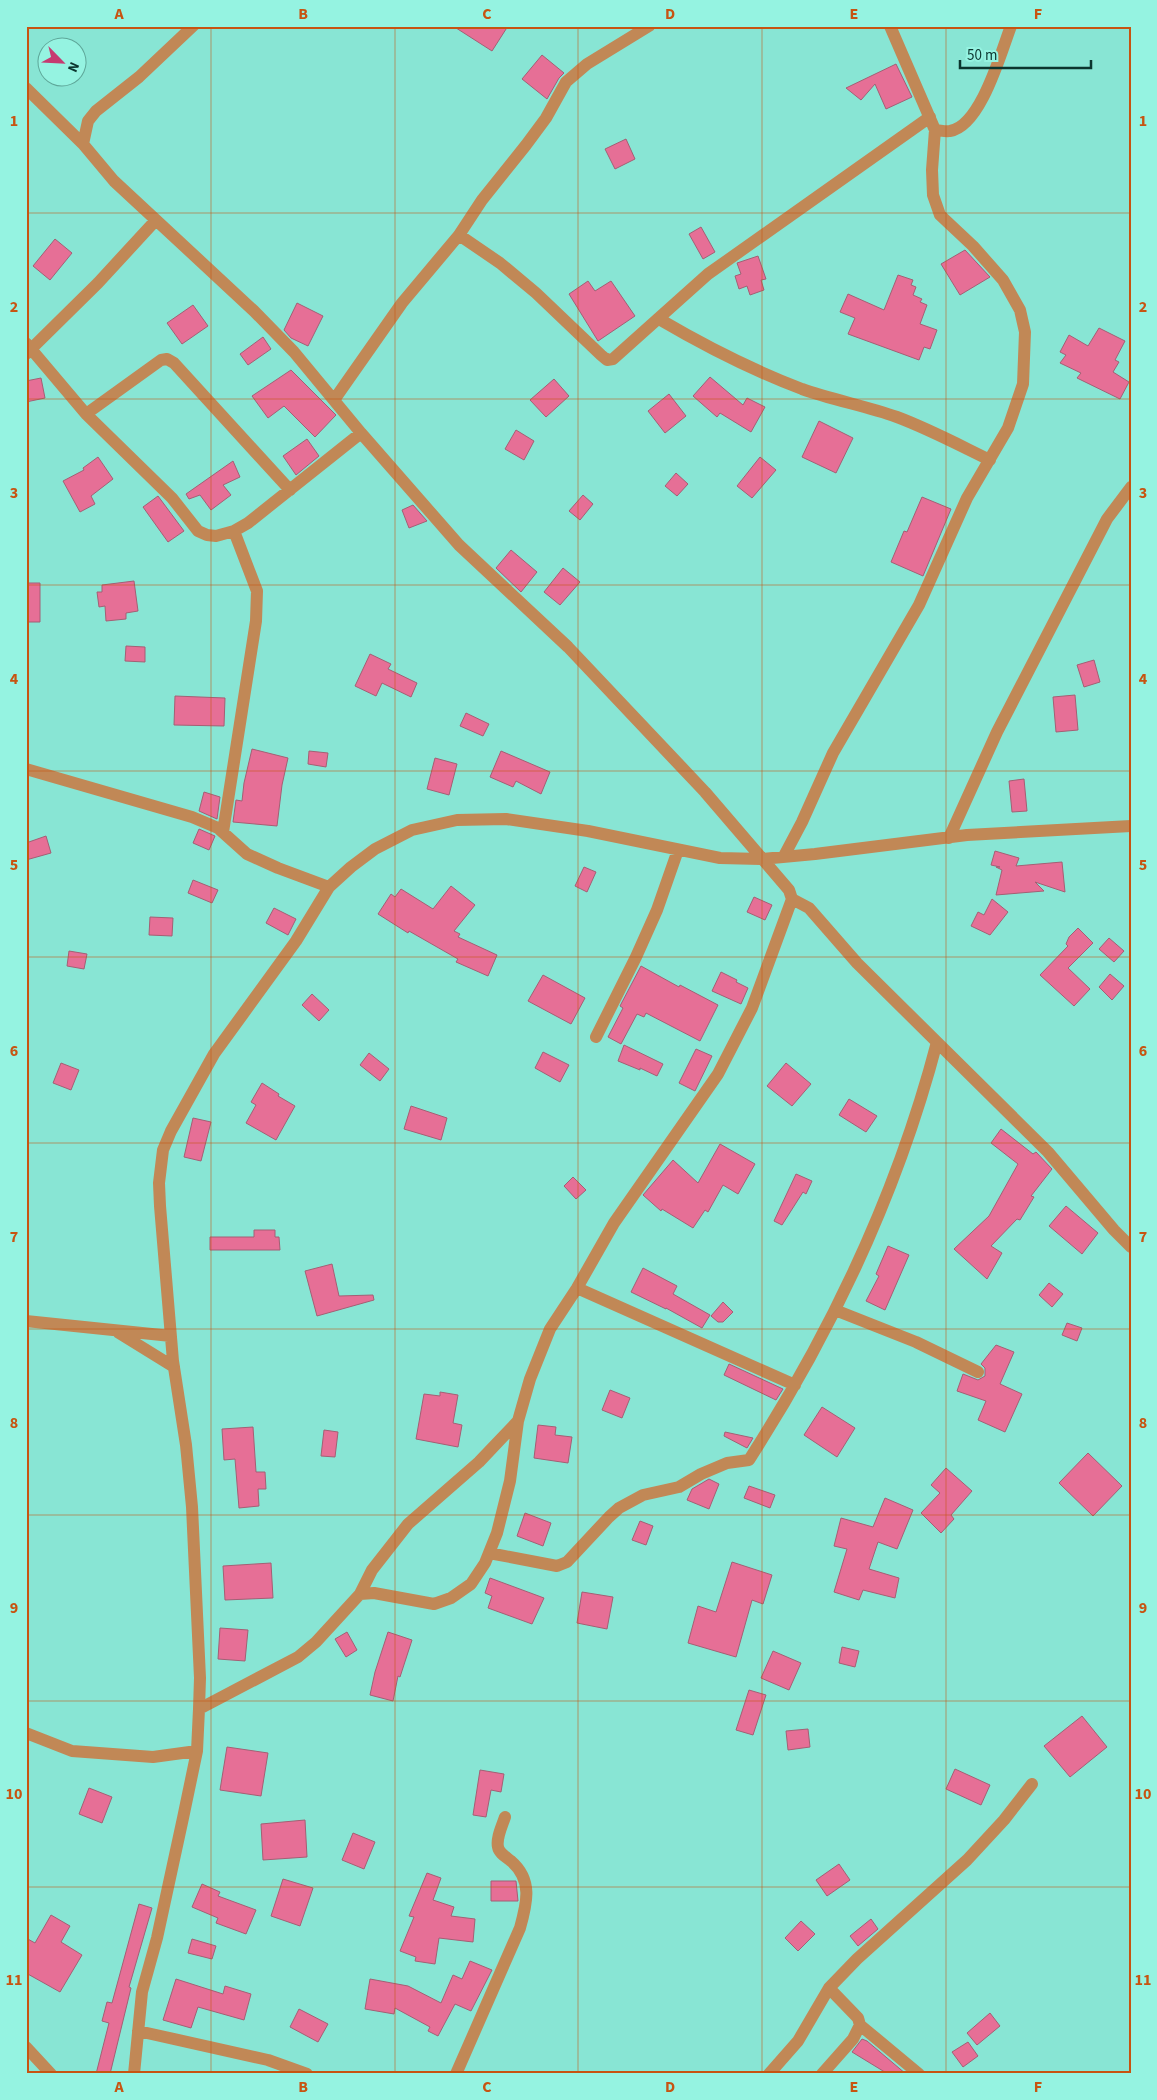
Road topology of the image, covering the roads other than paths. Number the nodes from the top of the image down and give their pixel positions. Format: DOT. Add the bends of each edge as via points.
graph roads {
  1 [pos="193,26"];
  2 [pos="649,26"];
  3 [pos="890,26"];
  4 [pos="1011,26"];
  5 [pos="26,88"];
  6 [pos="930,117"];
  7 [pos="88,121"];
  8 [pos="65,126"];
  9 [pos="935,130"];
  10 [pos="83,144"];
  11 [pos="156,220"];
  12 [pos="459,235"];
  13 [pos="659,319"];
  14 [pos="28,349"];
  15 [pos="334,400"];
  16 [pos="86,414"];
  17 [pos="361,433"];
  18 [pos="990,460"];
  19 [pos="1131,487"];
  20 [pos="290,490"];
  21 [pos="234,531"];
  22 [pos="26,769"];
  23 [pos="1131,826"];
  24 [pos="223,832"];
  25 [pos="949,838"];
  26 [pos="678,850"];
  27 [pos="784,856"];
  28 [pos="762,859"];
  29 [pos="328,887"];
  30 [pos="792,899"];
  31 [pos="596,1037"];
  32 [pos="937,1042"];
  33 [pos="1131,1247"];
  34 [pos="577,1288"];
  35 [pos="835,1310"];
  36 [pos="26,1321"];
  37 [pos="115,1331"];
  38 [pos="171,1336"];
  39 [pos="174,1367"];
  40 [pos="978,1372"];
  41 [pos="794,1384"];
  42 [pos="518,1421"];
  43 [pos="489,1553"];
  44 [pos="360,1594"];
  45 [pos="199,1709"];
  46 [pos="26,1733"];
  47 [pos="197,1751"];
  48 [pos="1032,1784"];
  49 [pos="505,1817"];
  50 [pos="829,1988"];
  51 [pos="860,2025"];
  52 [pos="138,2031"];
  53 [pos="26,2046"];
  54 [pos="51,2074"];
  55 [pos="134,2074"];
  56 [pos="307,2074"];
  57 [pos="456,2074"];
  58 [pos="769,2074"];
  59 [pos="822,2074"];
  60 [pos="920,2074"];
  1 -- 7 [label="street"];
  2 -- 12 [label="street" via="587,64 566,82 546,118 486,194"];
  3 -- 6 [label="street"];
  4 -- 9 [label="street" via="984,96 972,116 951,131"];
  5 -- 8 [label="street"];
  6 -- 9 [label="street"];
  6 -- 13 [label="street" via="708,274"];
  7 -- 8 [label="street"];
  7 -- 10 [label="street"];
  8 -- 10 [label="street"];
  9 -- 18 [label="street" via="933,195 940,215 1003,280 1020,310 1025,332 1023,384 1008,428"];
  10 -- 11 [label="street" via="114,181"];
  11 -- 14 [label="street"];
  11 -- 15 [label="street" via="254,311"];
  12 -- 13 [label="street" via="536,293 607,360 613,359"];
  12 -- 15 [label="street" via="402,303"];
  13 -- 18 [label="street" via="748,367 803,389 918,425"];
  14 -- 16 [label="street"];
  15 -- 17 [label="street"];
  16 -- 20 [label="street" via="161,360 167,359"];
  16 -- 21 [label="street" via="172,498 198,530 216,536"];
  17 -- 20 [label="street"];
  17 -- 28 [label="street" via="459,545 568,647 705,792"];
  18 -- 27 [label="street" via="967,498 918,605 832,753"];
  19 -- 25 [label="street" via="1107,519 997,732"];
  20 -- 21 [label="street"];
  21 -- 24 [label="street" via="257,591 256,621"];
  22 -- 24 [label="street" via="192,817"];
  23 -- 25 [label="street"];
  24 -- 29 [label="street" via="248,854"];
  25 -- 27 [label="street"];
  26 -- 28 [label="street" via="720,858"];
  26 -- 29 [label="street" via="506,818 457,820 412,830 375,849"];
  26 -- 31 [label="street" via="657,910"];
  27 -- 28 [label="street"];
  28 -- 30 [label="street"];
  29 -- 38 [label="street" via="296,941 214,1054 163,1150 160,1206"];
  30 -- 32 [label="street" via="809,908 857,963"];
  30 -- 34 [label="street" via="752,1008 718,1074 619,1215"];
  32 -- 33 [label="street" via="1048,1152"];
  32 -- 35 [label="street" via="923,1096 872,1233"];
  34 -- 41 [label="street"];
  34 -- 42 [label="street" via="550,1329 530,1378"];
  35 -- 40 [label="street" via="916,1342"];
  35 -- 41 [label="street"];
  36 -- 37 [label="street"];
  37 -- 38 [label="street"];
  37 -- 39 [label="street"];
  38 -- 39 [label="street"];
  39 -- 45 [label="street" via="192,1507"];
  41 -- 43 [label="street" via="750,1460 727,1463 678,1487 643,1495 614,1513 567,1562 557,1566"];
  42 -- 43 [label="street" via="510,1481"];
  42 -- 44 [label="street" via="480,1462 408,1524 372,1570"];
  43 -- 44 [label="street" via="471,1584 451,1598 434,1604 383,1594"];
  44 -- 45 [label="street" via="316,1642 298,1656"];
  45 -- 47 [label="street"];
  46 -- 47 [label="street" via="72,1751 153,1757"];
  47 -- 52 [label="street" via="169,1886 142,1992"];
  48 -- 50 [label="street" via="967,1860"];
  49 -- 57 [label="street" via="497,1846 524,1877 528,1888 526,1907 520,1928"];
  50 -- 51 [label="street" via="858,2018"];
  50 -- 58 [label="street" via="798,2041"];
  51 -- 59 [label="street"];
  51 -- 60 [label="street"];
  52 -- 55 [label="street"];
  52 -- 56 [label="street" via="268,2060"];
  53 -- 54 [label="street"];
}
